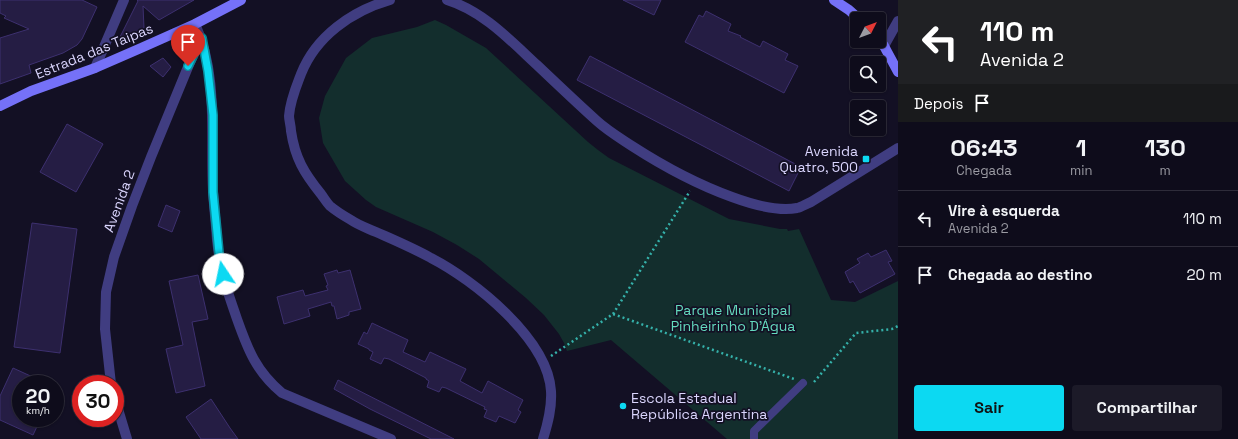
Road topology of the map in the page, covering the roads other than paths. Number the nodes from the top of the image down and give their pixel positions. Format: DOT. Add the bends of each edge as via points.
graph roads {
  1 [pos="124,0"];
  2 [pos="241,0"];
  3 [pos="390,0"];
  4 [pos="447,0"];
  5 [pos="834,0"];
  6 [pos="852,12"];
  7 [pos="898,21"];
  8 [pos="195,24"];
  9 [pos="886,36"];
  10 [pos="202,38"];
  11 [pos="884,48"];
  12 [pos="95,68"];
  13 [pos="898,72"];
  14 [pos="0,106"];
  15 [pos="898,148"];
  16 [pos="110,375"];
  17 [pos="803,382"];
  18 [pos="123,427"];
  19 [pos="127,439"];
  20 [pos="391,439"];
  21 [pos="543,439"];
  22 [pos="754,439"];
  1 -- 12 [label="street"];
  2 -- 8 [label="main road, Estrada das Taipas"];
  3 -- 21 [label="street" via="354,14 334,28 304,67 294,92 289,116 298,160 311,182 330,205 352,221 432,258 465,278 523,331 547,371 551,390 551,410"];
  4 -- 15 [label="street" via="470,9 486,20 598,122 674,172 727,195 765,207 797,208"];
  5 -- 6 [label="main road"];
  7 -- 9 [label="street"];
  8 -- 10 [label="street"];
  8 -- 12 [label="main road, Estrada das Taipas"];
  10 -- 16 [label="street, Avenida 2" via="148,164 114,257 106,292 105,329"];
  10 -- 20 [label="street" via="213,115 213,192 220,263 229,295 255,362 271,384 282,393"];
  11 -- 13 [label="main road"];
  12 -- 14 [label="main road, Estrada das Taipas" via="32,91"];
  17 -- 22 [label="lane" via="754,431"];
  18 -- 19 [label="street"];
}
